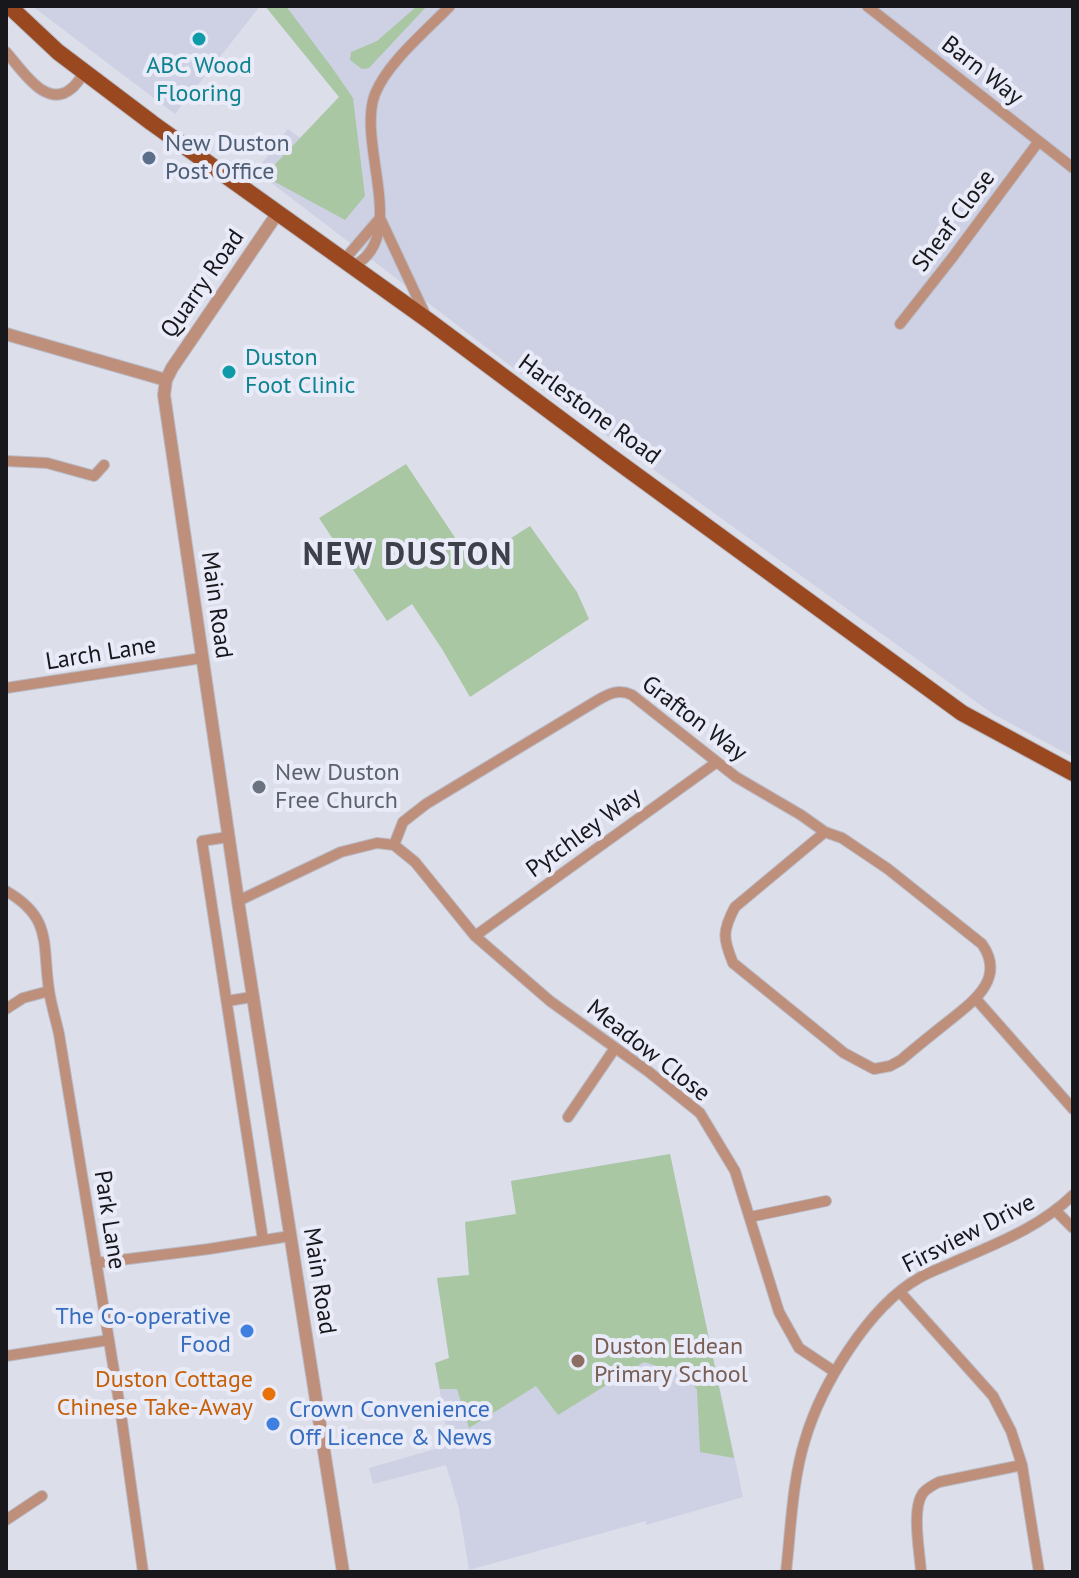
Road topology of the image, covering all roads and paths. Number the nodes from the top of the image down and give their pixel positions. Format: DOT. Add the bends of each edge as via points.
graph roads {
  1 [pos="9,6"];
  2 [pos="450,6"];
  3 [pos="867,6"];
  4 [pos="6,52"];
  5 [pos="84,73"];
  6 [pos="1039,141"];
  7 [pos="1073,168"];
  8 [pos="277,214"];
  9 [pos="380,218"];
  10 [pos="349,263"];
  11 [pos="429,321"];
  12 [pos="900,324"];
  13 [pos="7,338"];
  14 [pos="166,380"];
  15 [pos="6,461"];
  16 [pos="104,465"];
  17 [pos="94,476"];
  18 [pos="92,490"];
  19 [pos="202,658"];
  20 [pos="6,688"];
  21 [pos="717,762"];
  22 [pos="1073,773"];
  23 [pos="825,832"];
  24 [pos="228,837"];
  25 [pos="394,845"];
  26 [pos="6,891"];
  27 [pos="238,901"];
  28 [pos="475,936"];
  29 [pos="49,991"];
  30 [pos="252,997"];
  31 [pos="976,999"];
  32 [pos="227,1001"];
  33 [pos="6,1009"];
  34 [pos="615,1048"];
  35 [pos="1073,1109"];
  36 [pos="568,1117"];
  37 [pos="1073,1195"];
  38 [pos="826,1201"];
  39 [pos="1056,1211"];
  40 [pos="750,1217"];
  41 [pos="1073,1228"];
  42 [pos="290,1236"];
  43 [pos="263,1240"];
  44 [pos="96,1263"];
  45 [pos="900,1292"];
  46 [pos="109,1340"];
  47 [pos="6,1356"];
  48 [pos="835,1372"];
  49 [pos="1022,1465"];
  50 [pos="42,1496"];
  51 [pos="6,1520"];
  52 [pos="143,1572"];
  53 [pos="343,1572"];
  54 [pos="786,1572"];
  55 [pos="921,1572"];
  56 [pos="1039,1572"];
  1 -- 5 [label="main road, Harlestone Road"];
  2 -- 9 [label="street" via="399,58 374,95 369,125"];
  3 -- 6 [label="street, Barn Way"];
  4 -- 5 [label="street" via="47,93 72,90"];
  5 -- 8 [label="main road, Harlestone Road"];
  6 -- 7 [label="street, Barn Way"];
  6 -- 12 [label="street, Sheaf Close"];
  8 -- 10 [label="main road, Harlestone Road"];
  8 -- 14 [label="street, Quarry Road"];
  9 -- 10 [label="street" via="379,236 369,254 362,262"];
  9 -- 11 [label="street"];
  10 -- 11 [label="main road, Harlestone Road"];
  11 -- 22 [label="main road, Harlestone Road" via="962,713"];
  13 -- 14 [label="street"];
  14 -- 19 [label="street, Main Road" via="166,416"];
  15 -- 17 [label="street" via="47,463"];
  16 -- 17 [label="street"];
  17 -- 18 [label="street"];
  19 -- 20 [label="street, Larch Lane"];
  19 -- 24 [label="street, Main Road"];
  21 -- 23 [label="street, Grafton Way"];
  21 -- 25 [label="street, Grafton Way" via="632,695 611,693 426,804 403,822"];
  21 -- 28 [label="street, Pytchley Way"];
  23 -- 31 [label="street, Grafton Way" via="888,869 982,944 990,956 990,970"];
  23 -- 31 [label="street" via="735,907 724,941 733,963 844,1053 874,1069 901,1060"];
  24 -- 27 [label="street, Main Road"];
  24 -- 32 [label="street, Main Road" via="202,841"];
  25 -- 27 [label="street" via="377,843 341,852"];
  25 -- 28 [label="street, Meadow Close" via="415,862"];
  26 -- 29 [label="street, Park Lane" via="40,922"];
  27 -- 30 [label="street, Main Road"];
  28 -- 34 [label="street, Meadow Close"];
  29 -- 33 [label="street"];
  29 -- 44 [label="street, Park Lane"];
  30 -- 32 [label="street"];
  30 -- 42 [label="street, Main Road"];
  31 -- 35 [label="street"];
  32 -- 43 [label="street, Main Road"];
  34 -- 36 [label="street"];
  34 -- 40 [label="street, Meadow Close" via="700,1113 735,1171"];
  37 -- 39 [label="street, Firsview Drive"];
  38 -- 40 [label="street"];
  39 -- 41 [label="street"];
  39 -- 45 [label="street, Firsview Drive"];
  40 -- 48 [label="street, Meadow Close" via="779,1312 799,1348"];
  42 -- 43 [label="street"];
  42 -- 53 [label="street, Main Road"];
  43 -- 44 [label="street"];
  44 -- 46 [label="street, Park Lane"];
  45 -- 48 [label="street, Firsview Drive" via="869,1323"];
  45 -- 49 [label="street" via="993,1396"];
  46 -- 47 [label="street"];
  46 -- 52 [label="street, Park Lane"];
  48 -- 54 [label="street, Firsview Drive" via="805,1441"];
  49 -- 55 [label="street" via="939,1482 921,1495"];
  49 -- 56 [label="street"];
  50 -- 51 [label="street"];
}
